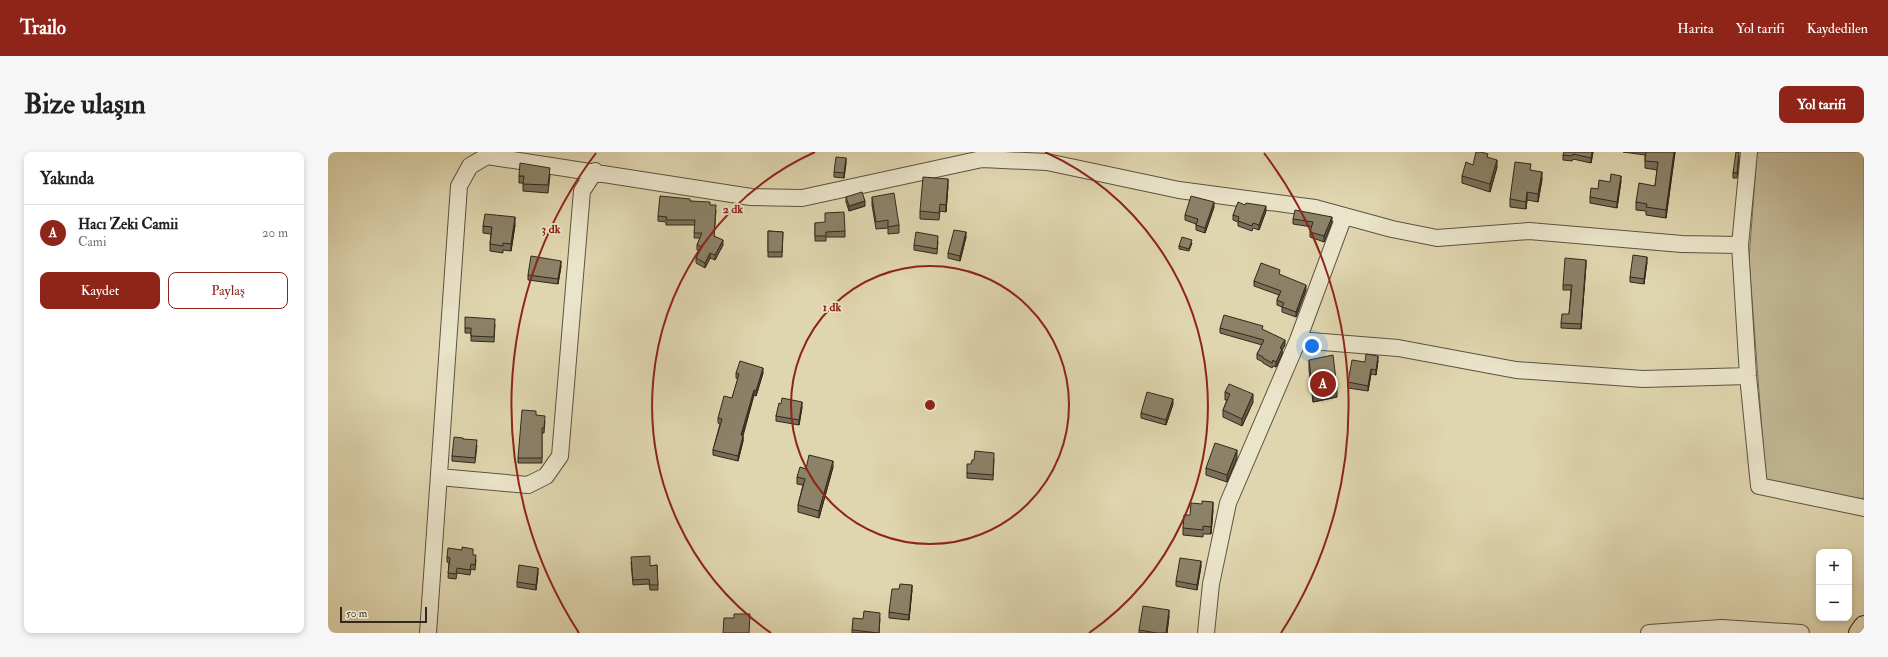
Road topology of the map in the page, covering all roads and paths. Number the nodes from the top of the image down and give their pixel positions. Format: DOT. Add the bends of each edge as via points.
graph roads {
  1 [pos="1749,152"];
  2 [pos="595,171"];
  3 [pos="1344,216"];
  4 [pos="1740,245"];
  5 [pos="1298,340"];
  6 [pos="1748,376"];
  7 [pos="440,477"];
  8 [pos="1864,508"];
  9 [pos="1864,626"];
  10 [pos="428,633"];
  11 [pos="1206,633"];
  12 [pos="1649,633"];
  13 [pos="1801,633"];
  14 [pos="1859,633"];
  1 -- 4 [label="street"];
  2 -- 3 [label="street" via="751,197 802,198 982,159 1047,162 1178,190 1315,208"];
  2 -- 7 [label="street" via="582,191 560,456 546,476 528,485"];
  2 -- 7 [label="street" via="487,156 470,166 459,186"];
  3 -- 4 [label="street" via="1437,238 1529,231 1682,244"];
  3 -- 5 [label="street"];
  4 -- 6 [label="street"];
  5 -- 6 [label="street" via="1398,348 1516,370 1644,379"];
  5 -- 11 [label="street" via="1228,503 1211,584"];
  6 -- 8 [label="street" via="1759,486"];
  7 -- 10 [label="street"];
  9 -- 14 [label="main road"];
  12 -- 13 [label="street" via="1722,628"];
}
